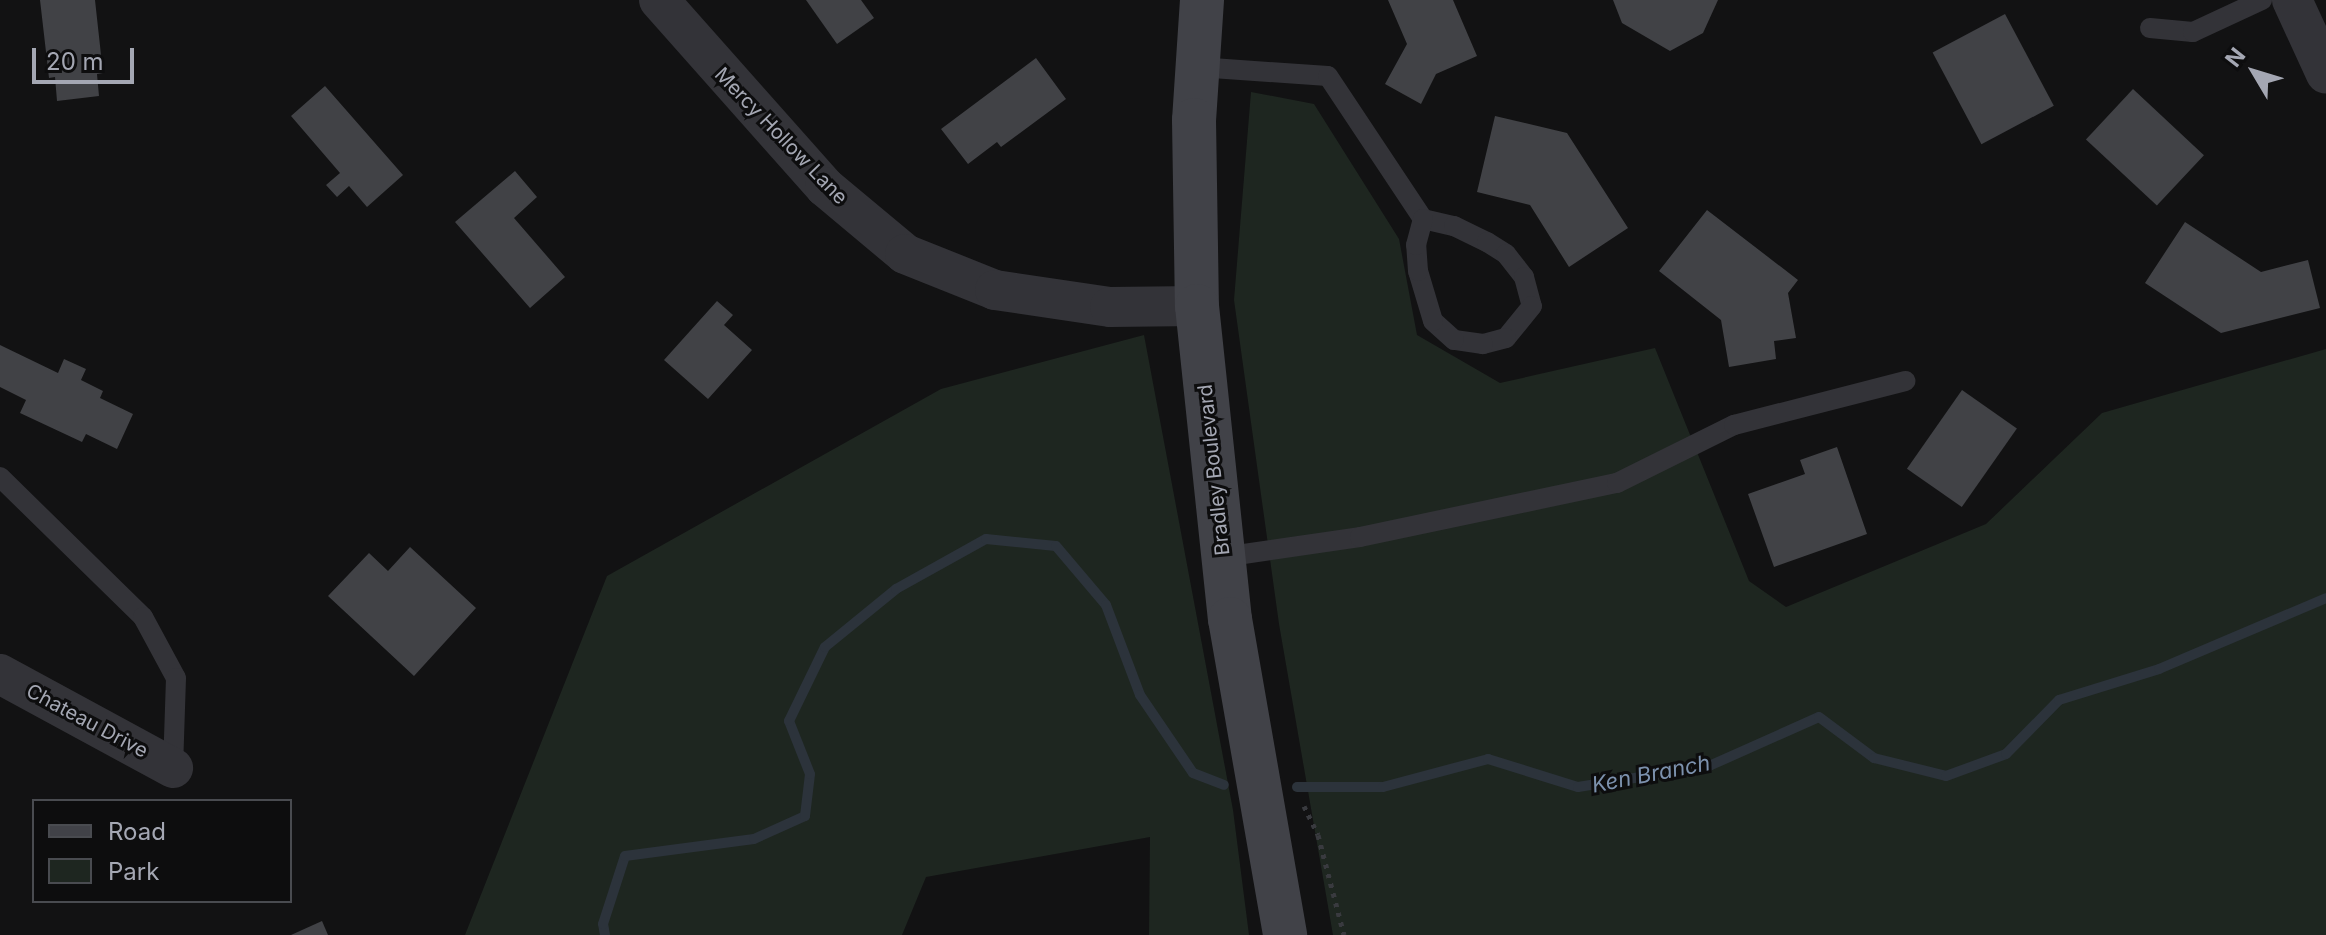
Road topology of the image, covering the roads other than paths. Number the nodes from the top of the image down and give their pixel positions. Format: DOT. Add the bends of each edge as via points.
graph roads {
  1 [pos="659,0"];
  2 [pos="1202,0"];
  3 [pos="2262,0"];
  4 [pos="2292,0"];
  5 [pos="2150,28"];
  6 [pos="1198,67"];
  7 [pos="2326,74"];
  8 [pos="1423,219"];
  9 [pos="1197,306"];
  10 [pos="1905,381"];
  11 [pos="0,477"];
  12 [pos="1223,557"];
  13 [pos="0,674"];
  14 [pos="173,768"];
  15 [pos="1285,935"];
  1 -- 9 [label="street, Mercy Hollow Lane" via="825,187 905,254 995,290 1110,307"];
  2 -- 6 [label="main road, Bradley Boulevard"];
  3 -- 5 [label="lane" via="2193,32"];
  4 -- 7 [label="street"];
  6 -- 8 [label="lane" via="1328,76"];
  6 -- 9 [label="main road, Bradley Boulevard"];
  8 -- 8 [label="lane" via="1487,242 1506,254 1524,277 1532,306 1506,338 1483,344 1454,340 1433,321 1418,271 1416,245"];
  9 -- 12 [label="main road, Bradley Boulevard"];
  10 -- 12 [label="lane" via="1734,425 1617,483 1360,537"];
  11 -- 14 [label="lane" via="143,617 176,678"];
  12 -- 15 [label="main road, Bradley Boulevard"];
  13 -- 14 [label="street, Chateau Drive"];
}
